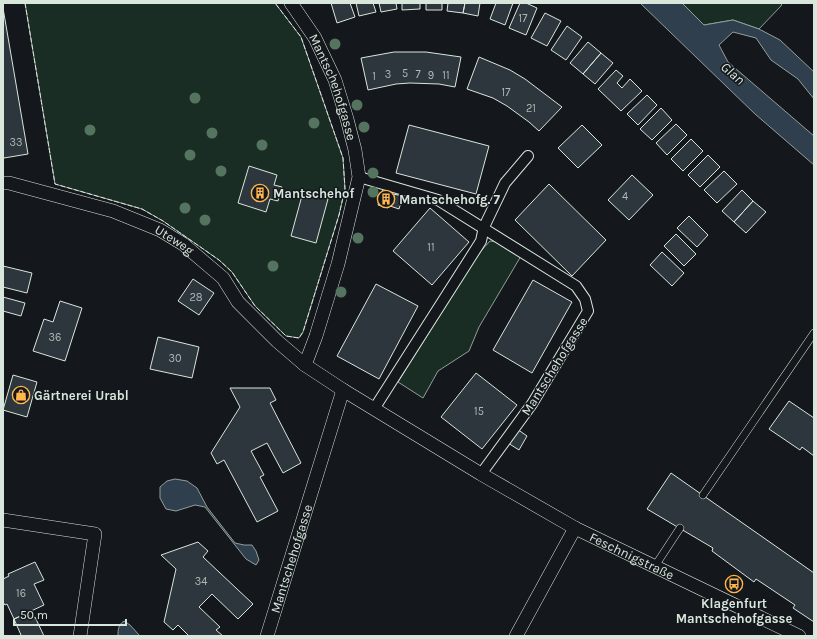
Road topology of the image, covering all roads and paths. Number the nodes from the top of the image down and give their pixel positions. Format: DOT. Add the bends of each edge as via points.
graph roads {
  1 [pos="291,3"];
  2 [pos="528,156"];
  3 [pos="360,177"];
  4 [pos="3,183"];
  5 [pos="484,227"];
  6 [pos="814,333"];
  7 [pos="305,364"];
  8 [pos="343,390"];
  9 [pos="374,410"];
  10 [pos="481,474"];
  11 [pos="703,495"];
  12 [pos="3,520"];
  13 [pos="575,528"];
  14 [pos="680,528"];
  15 [pos="654,566"];
  16 [pos="80,636"];
  17 [pos="267,636"];
  18 [pos="516,636"];
  19 [pos="799,636"];
  1 -- 3 [label="street, Mantschehofgasse" via="315,38 335,80"];
  2 -- 5 [label="street" via="505,183"];
  3 -- 5 [label="street, Mantschehofgasse" via="438,200"];
  3 -- 7 [label="street, Mantschehofgasse" via="338,264"];
  4 -- 7 [label="street, Uteweg" via="113,211 160,230 183,244 223,278 238,302"];
  5 -- 9 [label="street" via="482,241"];
  5 -- 10 [label="street, Mantschehofgasse" via="576,286 585,299 588,311 532,404"];
  6 -- 11 [label="lane"];
  7 -- 8 [label="street"];
  8 -- 9 [label="street"];
  8 -- 17 [label="street, Mantschehofgasse"];
  9 -- 10 [label="street"];
  10 -- 13 [label="street"];
  12 -- 16 [label="street" via="95,534"];
  13 -- 15 [label="street, Feschnigstraße"];
  13 -- 18 [label="street, Feschnigstraße"];
  14 -- 15 [label="lane"];
  15 -- 19 [label="street, Feschnigstraße"];
}
